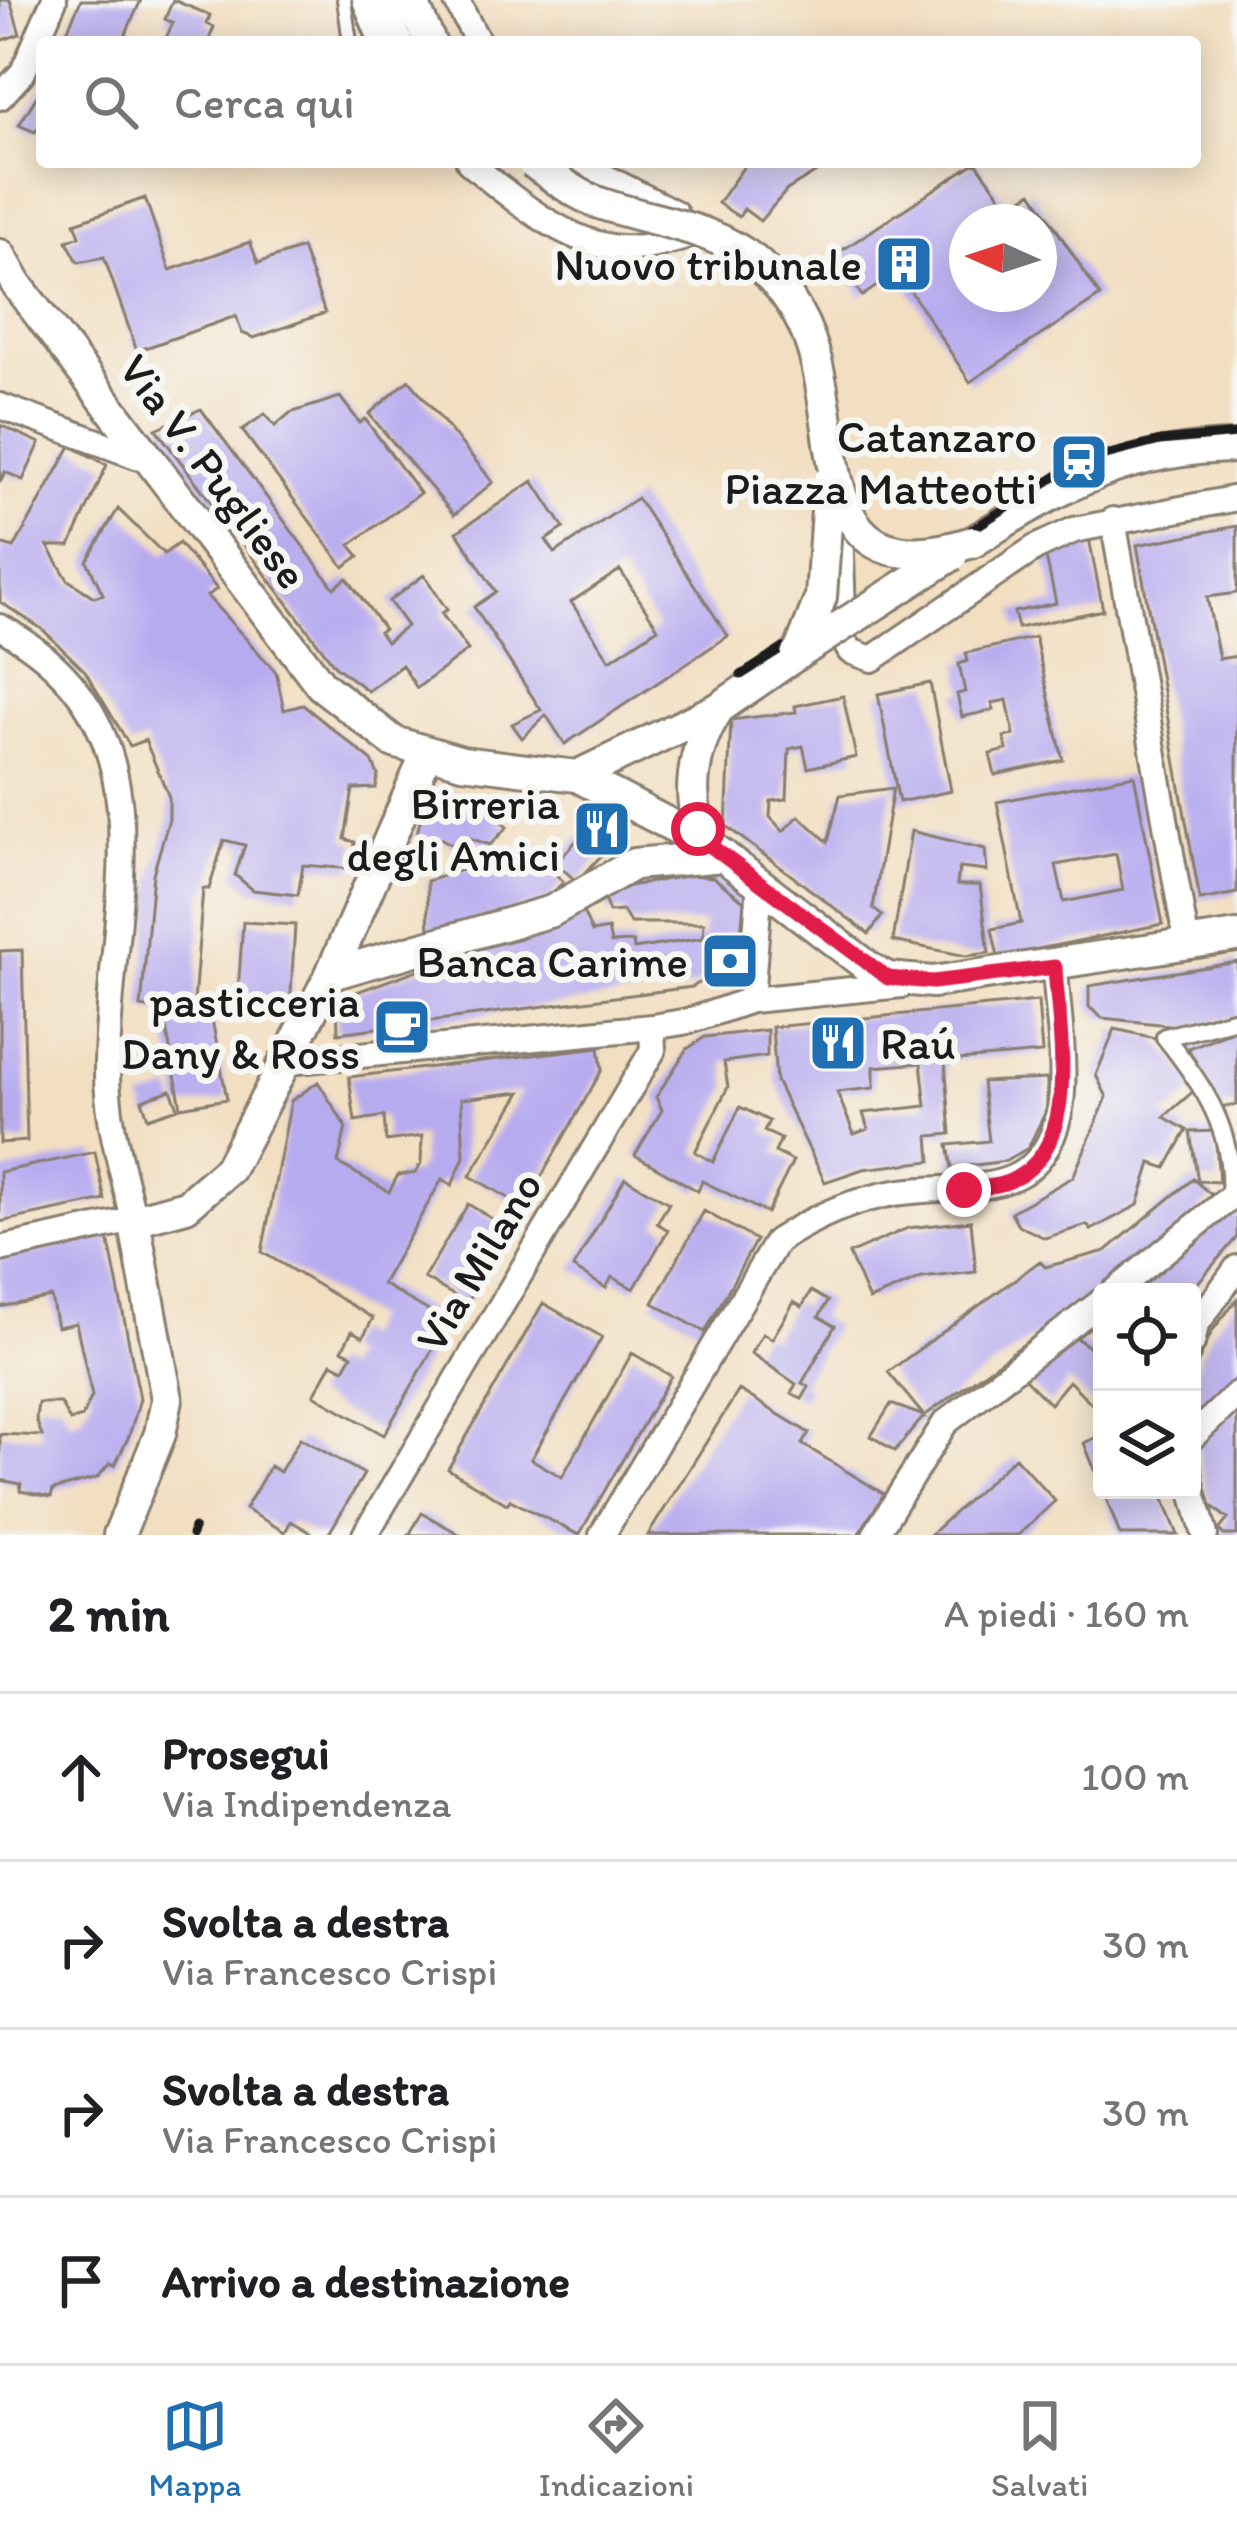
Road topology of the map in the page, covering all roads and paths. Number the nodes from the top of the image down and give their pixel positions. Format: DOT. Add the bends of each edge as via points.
graph roads {
  1 [pos="54,0"];
  2 [pos="344,0"];
  3 [pos="365,0"];
  4 [pos="383,0"];
  5 [pos="411,0"];
  6 [pos="440,0"];
  7 [pos="456,0"];
  8 [pos="38,36"];
  9 [pos="349,36"];
  10 [pos="380,36"];
  11 [pos="398,36"];
  12 [pos="427,36"];
  13 [pos="456,36"];
  14 [pos="475,36"];
  15 [pos="36,42"];
  16 [pos="0,97"];
  17 [pos="477,168"];
  18 [pos="500,168"];
  19 [pos="542,168"];
  20 [pos="586,168"];
  21 [pos="607,168"];
  22 [pos="716,229"];
  23 [pos="617,248"];
  24 [pos="0,255"];
  25 [pos="0,406"];
  26 [pos="1237,448"];
  27 [pos="147,460"];
  28 [pos="830,463"];
  29 [pos="1237,499"];
  30 [pos="1113,520"];
  31 [pos="973,542"];
  32 [pos="0,627"];
  33 [pos="796,655"];
  34 [pos="719,707"];
  35 [pos="427,753"];
  36 [pos="577,776"];
  37 [pos="716,850"];
  38 [pos="760,883"];
  39 [pos="1237,936"];
  40 [pos="1187,945"];
  41 [pos="1055,967"];
  42 [pos="331,974"];
  43 [pos="933,982"];
  44 [pos="751,1000"];
  45 [pos="1237,1019"];
  46 [pos="652,1027"];
  47 [pos="287,1062"];
  48 [pos="1234,1194"];
  49 [pos="134,1220"];
  50 [pos="0,1249"];
  51 [pos="1237,1268"];
  52 [pos="1125,1283"];
  53 [pos="1093,1308"];
  54 [pos="1201,1318"];
  55 [pos="1237,1394"];
  56 [pos="1201,1428"];
  57 [pos="1195,1499"];
  58 [pos="119,1535"];
  59 [pos="364,1535"];
  60 [pos="602,1535"];
  61 [pos="875,1535"];
  62 [pos="1205,1535"];
  1 -- 8 [label="street"];
  2 -- 9 [label="lane"];
  3 -- 10 [label="street"];
  4 -- 11 [label="street"];
  5 -- 12 [label="street"];
  6 -- 13 [label="street"];
  7 -- 14 [label="street"];
  15 -- 16 [label="street"];
  17 -- 23 [label="street" via="575,233"];
  18 -- 23 [label="street"];
  19 -- 28 [label="street, bridge" via="594,201 731,246 772,279 814,350"];
  20 -- 22 [label="street"];
  21 -- 22 [label="street"];
  22 -- 23 [label="street"];
  22 -- 30 [label="street" via="782,275 821,345 850,651 872,659 1035,548"];
  24 -- 27 [label="street, Via V. Pugliese"];
  25 -- 27 [label="street"];
  26 -- 31 [label="street" via="1148,456 1084,475"];
  27 -- 35 [label="street, Via V. Pugliese" via="321,685 372,729"];
  28 -- 31 [label="street, bridge" via="848,518 872,541 921,554"];
  28 -- 33 [label="street, bridge" via="821,597"];
  29 -- 30 [label="street"];
  30 -- 40 [label="street"];
  31 -- 33 [label="street, bridge"];
  32 -- 49 [label="street" via="77,690 116,770 124,824 107,1088"];
  33 -- 34 [label="street"];
  34 -- 36 [label="street"];
  34 -- 37 [label="street" via="695,763 695,811"];
  35 -- 36 [label="street, Via V. Pugliese"];
  35 -- 42 [label="street"];
  36 -- 37 [label="street"];
  37 -- 38 [label="street"];
  37 -- 42 [label="street" via="634,864 552,911"];
  38 -- 43 [label="street" via="871,969"];
  38 -- 44 [label="street"];
  39 -- 40 [label="street"];
  40 -- 41 [label="street"];
  41 -- 43 [label="street"];
  41 -- 60 [label="street" via="1060,1113 1038,1161 1009,1181 896,1192 821,1213 777,1240"];
  42 -- 47 [label="street"];
  43 -- 44 [label="street"];
  44 -- 46 [label="street"];
  45 -- 48 [label="street" via="1165,1037 1225,1128"];
  46 -- 47 [label="street"];
  46 -- 59 [label="street, Via Milano" via="653,1050"];
  47 -- 49 [label="street" via="215,1185 187,1206"];
  48 -- 52 [label="street"];
  49 -- 50 [label="street"];
  49 -- 58 [label="street" via="167,1399"];
  51 -- 54 [label="street"];
  53 -- 61 [label="street" via="945,1423"];
  55 -- 56 [label="street"];
  57 -- 62 [label="street"];
}
